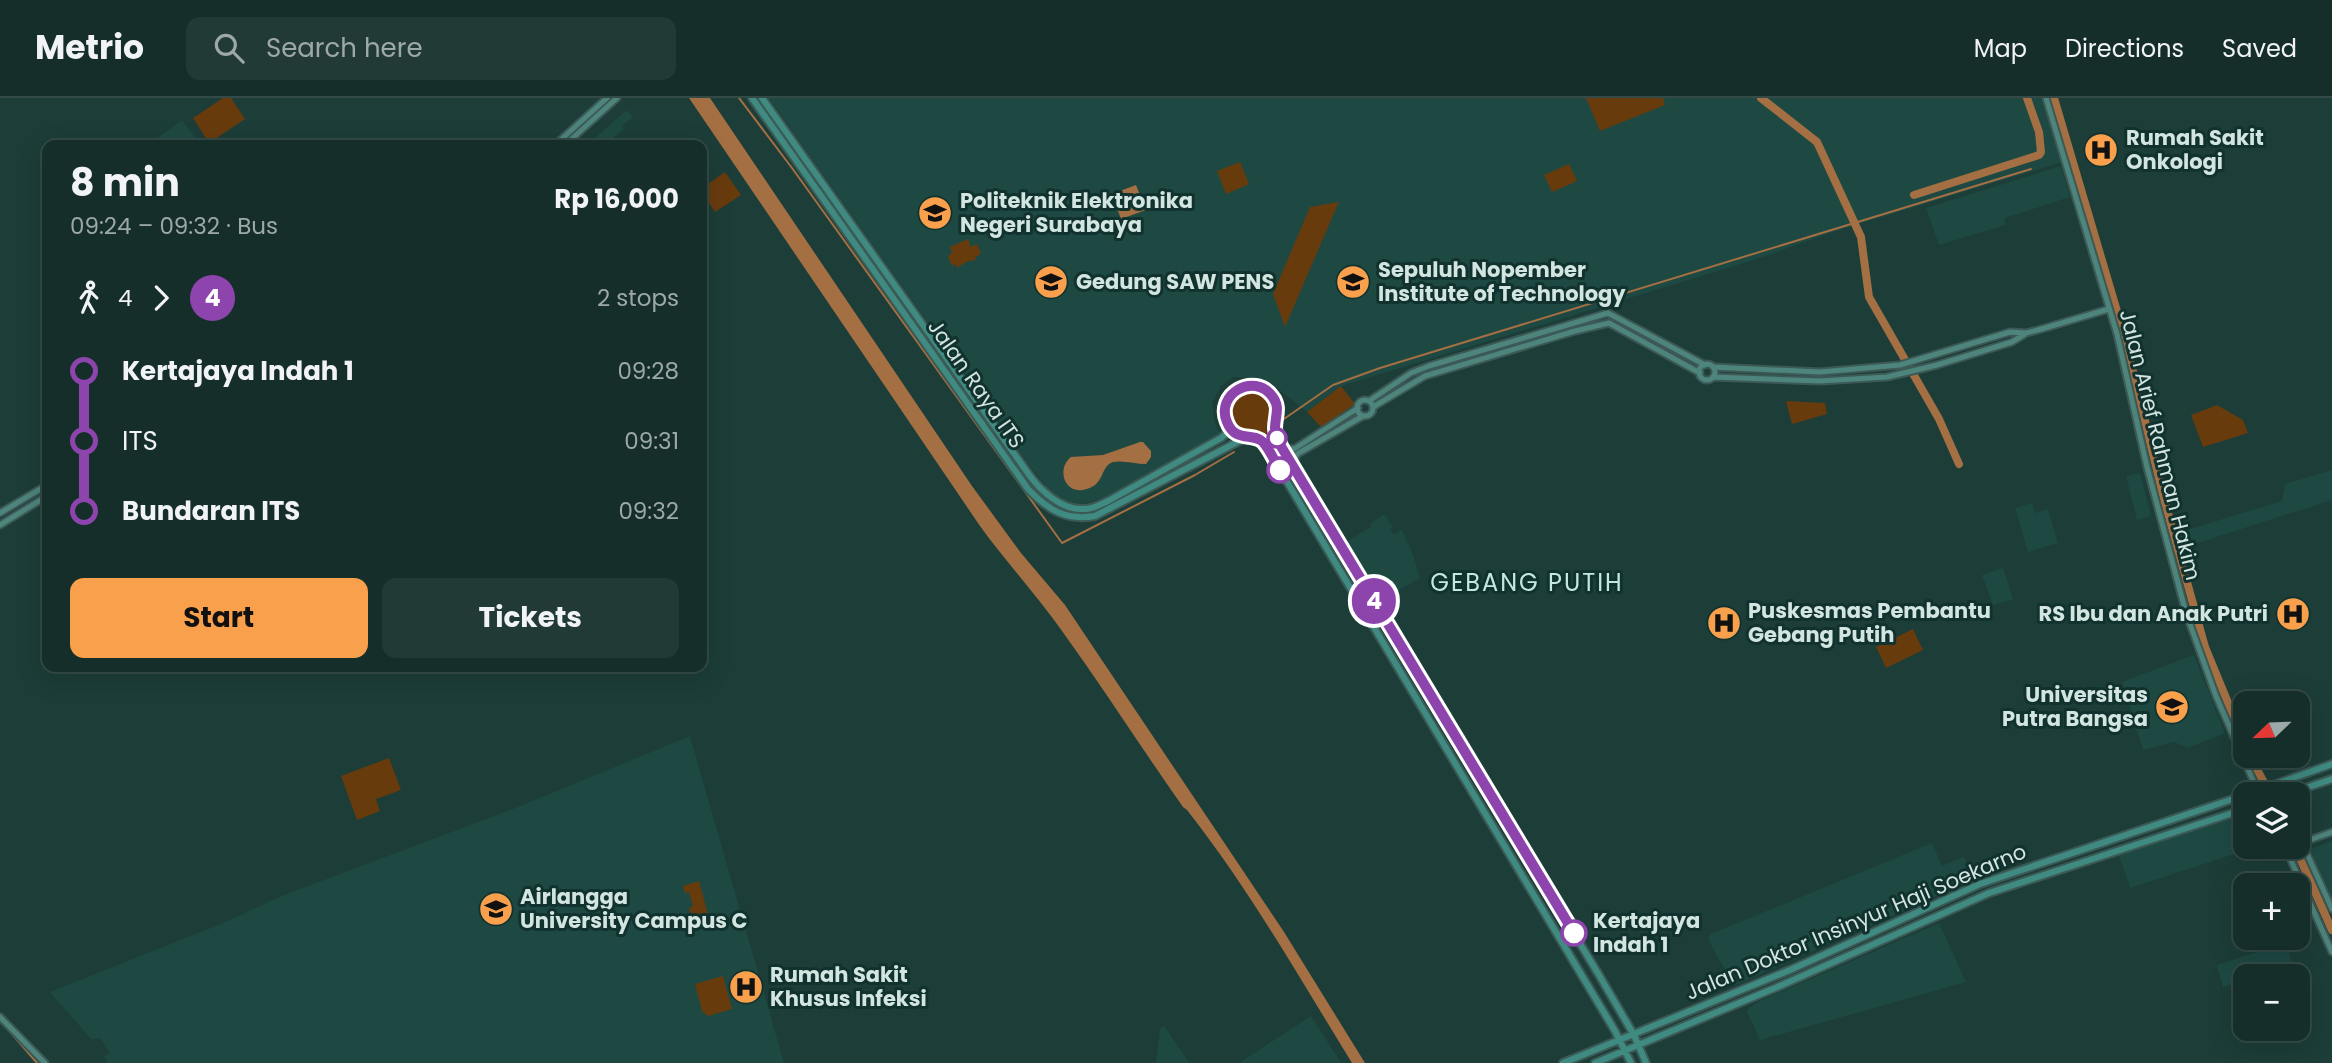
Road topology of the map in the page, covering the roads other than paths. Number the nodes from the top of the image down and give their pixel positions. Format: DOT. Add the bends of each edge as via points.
graph roads {
  1 [pos="607,98"];
  2 [pos="617,98"];
  3 [pos="752,98"];
  4 [pos="762,98"];
  5 [pos="2046,98"];
  6 [pos="781,131"];
  7 [pos="786,138"];
  8 [pos="561,140"];
  9 [pos="571,140"];
  10 [pos="895,284"];
  11 [pos="900,291"];
  12 [pos="890,293"];
  13 [pos="2109,309"];
  14 [pos="1560,325"];
  15 [pos="2026,333"];
  16 [pos="1562,334"];
  17 [pos="1483,350"];
  18 [pos="1487,359"];
  19 [pos="1705,365"];
  20 [pos="1713,367"];
  21 [pos="1875,368"];
  22 [pos="1820,372"];
  23 [pos="1700,373"];
  24 [pos="1713,377"];
  25 [pos="1875,378"];
  26 [pos="1820,381"];
  27 [pos="974,396"];
  28 [pos="1369,401"];
  29 [pos="967,402"];
  30 [pos="979,404"];
  31 [pos="1373,407"];
  32 [pos="1358,408"];
  33 [pos="972,409"];
  34 [pos="1363,416"];
  35 [pos="1226,421"];
  36 [pos="1245,438"];
  37 [pos="1283,451"];
  38 [pos="1274,460"];
  39 [pos="1292,465"];
  40 [pos="1280,470"];
  41 [pos="1146,480"];
  42 [pos="1137,485"];
  43 [pos="42,488"];
  44 [pos="1150,488"];
  45 [pos="1141,493"];
  46 [pos="42,499"];
  47 [pos="1,512"];
  48 [pos="8,520"];
  49 [pos="0,524"];
  50 [pos="1407,655"];
  51 [pos="1395,663"];
  52 [pos="2332,764"];
  53 [pos="2332,779"];
  54 [pos="2255,782"];
  55 [pos="2285,782"];
  56 [pos="2310,786"];
  57 [pos="2233,800"];
  58 [pos="2233,813"];
  59 [pos="2332,832"];
  60 [pos="2310,840"];
  61 [pos="1524,851"];
  62 [pos="1512,858"];
  63 [pos="2053,858"];
  64 [pos="2293,859"];
  65 [pos="2307,859"];
  66 [pos="2042,862"];
  67 [pos="2057,870"];
  68 [pos="2046,874"];
  69 [pos="2332,909"];
  70 [pos="2332,952"];
  71 [pos="1797,967"];
  72 [pos="1801,976"];
  73 [pos="0,1017"];
  74 [pos="1634,1035"];
  75 [pos="1620,1041"];
  76 [pos="1638,1044"];
  77 [pos="1625,1050"];
  78 [pos="45,1063"];
  79 [pos="1563,1063"];
  80 [pos="1595,1063"];
  81 [pos="1631,1063"];
  82 [pos="1646,1063"];
  1 -- 8 [label="street"];
  2 -- 9 [label="street"];
  3 -- 6 [label="main road, Jalan Raya ITS"];
  4 -- 6 [label="main road, Jalan Raya ITS"];
  5 -- 13 [label="street, Jalan Arief Rahman Hakim"];
  6 -- 7 [label="main road, Jalan Raya ITS"];
  7 -- 10 [label="main road, Jalan Raya ITS"];
  7 -- 12 [label="main road, Jalan Raya ITS"];
  10 -- 11 [label="main road, Jalan Raya ITS"];
  10 -- 12 [label="main road"];
  11 -- 12 [label="main road"];
  11 -- 27 [label="main road, Jalan Raya ITS"];
  12 -- 29 [label="main road, Jalan Raya ITS"];
  13 -- 15 [label="street"];
  13 -- 54 [label="street, Jalan Arief Rahman Hakim" via="2189,622 2220,707"];
  14 -- 16 [label="street"];
  14 -- 17 [label="street"];
  14 -- 19 [label="street" via="1608,313"];
  15 -- 21 [label="street" via="2010,332 1912,362"];
  15 -- 25 [label="street" via="2012,342 1915,371"];
  16 -- 18 [label="street"];
  16 -- 23 [label="street" via="1614,324"];
  17 -- 18 [label="street"];
  17 -- 28 [label="street" via="1411,373"];
  18 -- 31 [label="street" via="1425,376"];
  19 -- 20 [label="street"];
  19 -- 23 [label="street"];
  20 -- 22 [label="street"];
  20 -- 24 [label="street"];
  21 -- 22 [label="street"];
  21 -- 25 [label="street"];
  22 -- 26 [label="street"];
  23 -- 24 [label="street" via="1705,379"];
  24 -- 26 [label="street"];
  25 -- 26 [label="street"];
  27 -- 29 [label="main road"];
  27 -- 30 [label="main road, Jalan Raya ITS"];
  28 -- 31 [label="street"];
  28 -- 32 [label="street"];
  29 -- 33 [label="main road, Jalan Raya ITS"];
  30 -- 33 [label="main road"];
  30 -- 42 [label="main road, Jalan Raya ITS" via="1034,482 1057,501 1080,510 1092,508"];
  31 -- 34 [label="street" via="1372,413"];
  32 -- 34 [label="street"];
  32 -- 37 [label="street" via="1294,449"];
  33 -- 45 [label="main road, Jalan Raya ITS" via="1028,489 1052,510 1080,519"];
  34 -- 39 [label="street" via="1297,454"];
  35 -- 36 [label="main road"];
  35 -- 37 [label="main road" via="1226,403 1235,390 1259,387 1276,402 1275,428"];
  35 -- 41 [label="main road, Jalan Raya ITS" via="1225,436"];
  36 -- 38 [label="main road" via="1259,439"];
  36 -- 44 [label="main road, Jalan Raya ITS"];
  37 -- 38 [label="main road" via="1281,459"];
  37 -- 39 [label="main road"];
  38 -- 40 [label="main road"];
  39 -- 40 [label="main road"];
  39 -- 50 [label="main road"];
  40 -- 51 [label="main road"];
  41 -- 42 [label="main road, Jalan Raya ITS"];
  41 -- 44 [label="main road"];
  42 -- 45 [label="main road"];
  43 -- 47 [label="street"];
  44 -- 45 [label="main road, Jalan Raya ITS"];
  46 -- 48 [label="street"];
  47 -- 48 [label="street"];
  48 -- 49 [label="street"];
  50 -- 51 [label="main road"];
  50 -- 61 [label="main road"];
  51 -- 62 [label="main road"];
  52 -- 55 [label="main road, Jalan Doktor Insinyur Haji Soekarno"];
  53 -- 56 [label="main road"];
  57 -- 63 [label="main road, Jalan Doktor Insinyur Haji Soekarno"];
  58 -- 67 [label="main road, Jalan Doktor Insinyur Haji Soekarno"];
  59 -- 60 [label="street"];
  61 -- 62 [label="main road"];
  61 -- 74 [label="main road"];
  62 -- 75 [label="main road"];
  63 -- 66 [label="main road, Jalan Doktor Insinyur Haji Soekarno"];
  63 -- 67 [label="street"];
  64 -- 70 [label="street"];
  65 -- 69 [label="street"];
  66 -- 68 [label="street" via="2048,868"];
  66 -- 71 [label="main road, Jalan Doktor Insinyur Haji Soekarno" via="1980,884"];
  67 -- 68 [label="main road, Jalan Doktor Insinyur Haji Soekarno"];
  68 -- 72 [label="main road, Jalan Doktor Insinyur Haji Soekarno" via="1989,893"];
  71 -- 72 [label="street"];
  71 -- 74 [label="main road, Jalan Doktor Insinyur Haji Soekarno"];
  72 -- 76 [label="main road, Jalan Doktor Insinyur Haji Soekarno"];
  73 -- 78 [label="street"];
  74 -- 75 [label="main road, Jalan Doktor Insinyur Haji Soekarno"];
  74 -- 76 [label="main road"];
  75 -- 77 [label="main road"];
  75 -- 79 [label="main road, Jalan Doktor Insinyur Haji Soekarno"];
  76 -- 77 [label="main road, Jalan Doktor Insinyur Haji Soekarno"];
  76 -- 82 [label="main road"];
  77 -- 80 [label="main road, Jalan Doktor Insinyur Haji Soekarno"];
  77 -- 81 [label="main road"];
}
